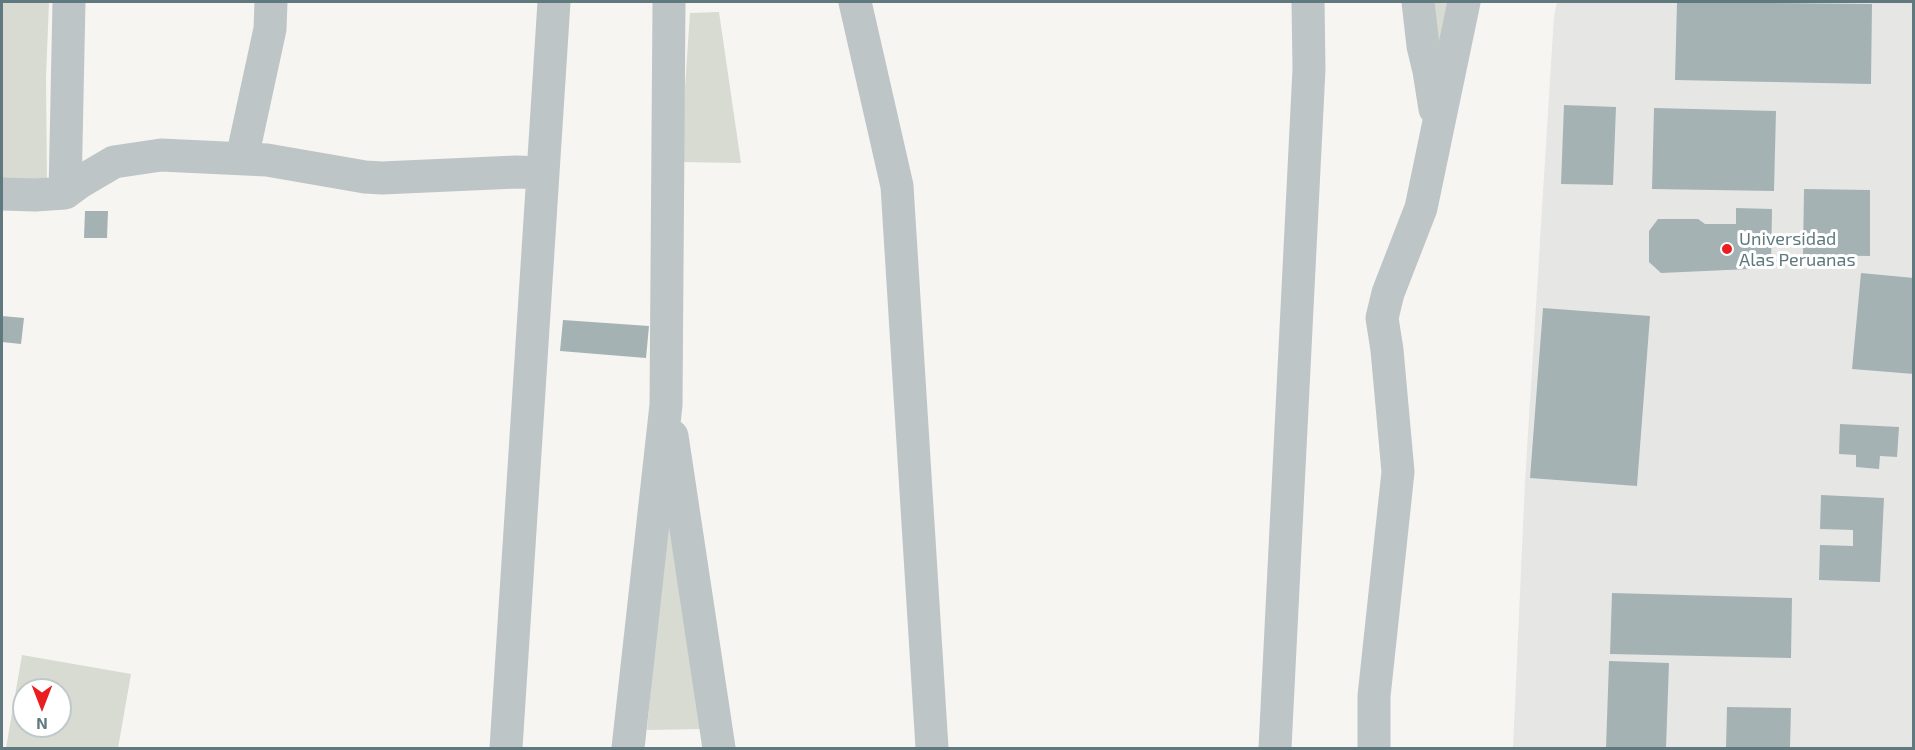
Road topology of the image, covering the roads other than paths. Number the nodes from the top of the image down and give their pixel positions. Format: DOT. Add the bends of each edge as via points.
graph roads {
  1 [pos="69,2"];
  2 [pos="271,2"];
  3 [pos="554,2"];
  4 [pos="669,2"];
  5 [pos="855,2"];
  6 [pos="1308,2"];
  7 [pos="1418,2"];
  8 [pos="1464,2"];
  9 [pos="1439,122"];
  10 [pos="242,158"];
  11 [pos="543,173"];
  12 [pos="65,193"];
  13 [pos="2,194"];
  14 [pos="666,405"];
  15 [pos="506,748"];
  16 [pos="628,748"];
  17 [pos="719,748"];
  18 [pos="932,748"];
  19 [pos="1275,748"];
  20 [pos="1374,748"];
  1 -- 12 [label="street"];
  2 -- 10 [label="street" via="270,29"];
  3 -- 11 [label="street"];
  4 -- 14 [label="street"];
  5 -- 18 [label="street" via="897,186"];
  6 -- 19 [label="street" via="1309,69"];
  7 -- 9 [label="street"];
  8 -- 9 [label="street"];
  9 -- 20 [label="street" via="1421,208 1388,292 1382,318 1398,472 1374,696"];
  10 -- 11 [label="street" via="382,178"];
  10 -- 12 [label="street" via="161,155 114,162"];
  11 -- 15 [label="street"];
  12 -- 13 [label="street"];
  14 -- 16 [label="street"];
  14 -- 17 [label="street"];
}
